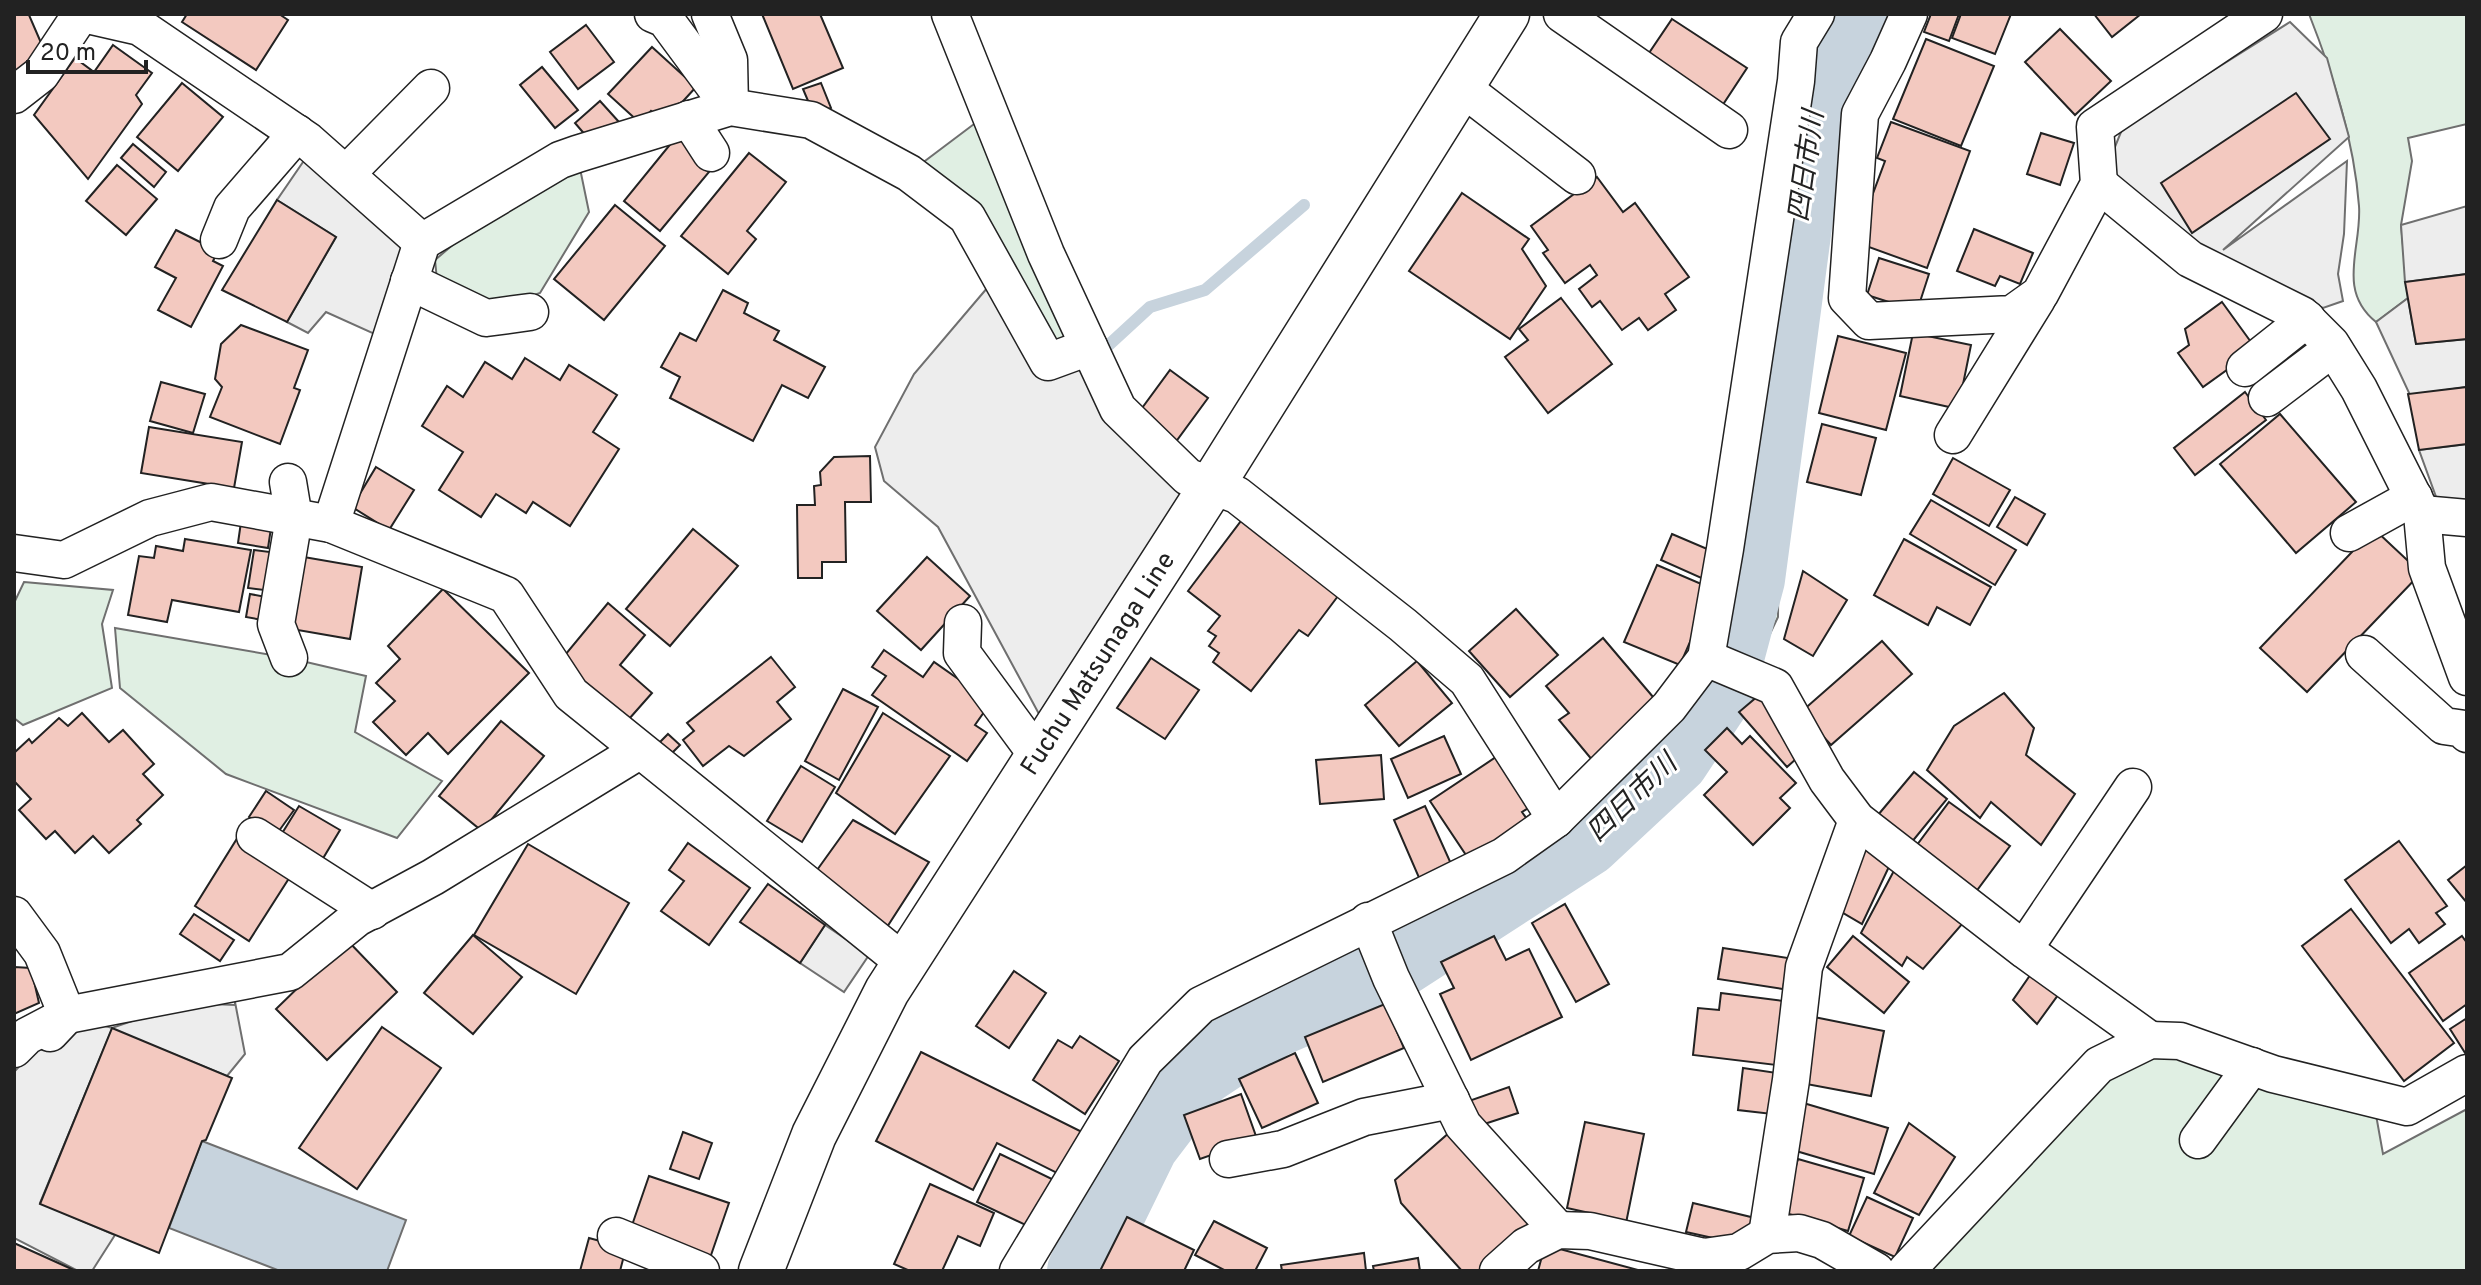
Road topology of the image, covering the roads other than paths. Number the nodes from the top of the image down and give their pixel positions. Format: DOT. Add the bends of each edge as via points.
graph roads {
  1 [pos="82,14"];
  2 [pos="653,14"];
  3 [pos="689,14"];
  4 [pos="710,14"];
  5 [pos="950,14"];
  6 [pos="1507,14"];
  7 [pos="1514,14"];
  8 [pos="1562,14"];
  9 [pos="1816,14"];
  10 [pos="1909,14"];
  11 [pos="2264,14"];
  12 [pos="145,20"];
  13 [pos="1464,79"];
  14 [pos="431,88"];
  15 [pos="14,95"];
  16 [pos="730,107"];
  17 [pos="689,119"];
  18 [pos="1729,130"];
  19 [pos="297,133"];
  20 [pos="711,153"];
  21 [pos="346,174"];
  22 [pos="1577,176"];
  23 [pos="2099,184"];
  24 [pos="219,240"];
  25 [pos="422,242"];
  26 [pos="409,281"];
  27 [pos="2040,294"];
  28 [pos="530,312"];
  29 [pos="2307,319"];
  30 [pos="1089,347"];
  31 [pos="2333,348"];
  32 [pos="2245,368"];
  33 [pos="2267,398"];
  34 [pos="1953,435"];
  35 [pos="288,482"];
  36 [pos="1211,487"];
  37 [pos="2418,506"];
  38 [pos="294,518"];
  39 [pos="2467,518"];
  40 [pos="331,524"];
  41 [pos="2349,533"];
  42 [pos="14,553"];
  43 [pos="963,623"];
  44 [pos="2364,654"];
  45 [pos="289,658"];
  46 [pos="1706,658"];
  47 [pos="2467,677"];
  48 [pos="2467,734"];
  49 [pos="639,751"];
  50 [pos="1037,755"];
  51 [pos="2133,787"];
  52 [pos="1556,819"];
  53 [pos="1857,820"];
  54 [pos="255,836"];
  55 [pos="372,911"];
  56 [pos="14,915"];
  57 [pos="2024,949"];
  58 [pos="1380,950"];
  59 [pos="28,956"];
  60 [pos="906,964"];
  61 [pos="67,1015"];
  62 [pos="2150,1040"];
  63 [pos="14,1049"];
  64 [pos="2252,1066"];
  65 [pos="14,1071"];
  66 [pos="2467,1073"];
  67 [pos="1451,1100"];
  68 [pos="2198,1140"];
  69 [pos="1228,1159"];
  70 [pos="1558,1230"];
  71 [pos="1767,1235"];
  72 [pos="616,1236"];
  73 [pos="701,1271"];
  74 [pos="761,1271"];
  75 [pos="1018,1271"];
  76 [pos="1498,1271"];
  77 [pos="1876,1271"];
  78 [pos="1906,1271"];
  1 -- 12 [label="street"];
  1 -- 15 [label="street" via="41,74"];
  2 -- 16 [label="street" via="665,19"];
  3 -- 16 [label="street" via="710,45"];
  4 -- 16 [label="street" via="729,60"];
  5 -- 30 [label="street" via="1040,241"];
  6 -- 13 [label="main road, Fuchu Matsunaga Line"];
  7 -- 13 [label="main road, Fuchu Matsunaga Line"];
  8 -- 18 [label="street"];
  9 -- 46 [label="street" via="1799,42"];
  10 -- 27 [label="street" via="1860,114 1847,298 1869,321 2012,314"];
  11 -- 23 [label="street" via="2095,127"];
  12 -- 19 [label="street"];
  13 -- 22 [label="street"];
  13 -- 36 [label="main road, Fuchu Matsunaga Line"];
  14 -- 21 [label="street"];
  16 -- 17 [label="street"];
  16 -- 30 [label="street" via="811,120 909,173 967,217 1048,362"];
  17 -- 20 [label="street"];
  17 -- 25 [label="street" via="560,160"];
  19 -- 21 [label="street"];
  19 -- 24 [label="street" via="232,208"];
  21 -- 25 [label="street"];
  23 -- 27 [label="street"];
  23 -- 29 [label="street" via="2190,259"];
  25 -- 26 [label="street"];
  26 -- 28 [label="street" via="486,318"];
  26 -- 40 [label="street"];
  27 -- 34 [label="street"];
  29 -- 31 [label="street"];
  29 -- 32 [label="street"];
  30 -- 36 [label="street" via="1118,409 1188,477"];
  31 -- 33 [label="street"];
  31 -- 37 [label="street"];
  35 -- 38 [label="street"];
  36 -- 50 [label="main road, Fuchu Matsunaga Line"];
  36 -- 52 [label="street" via="1237,495 1467,680"];
  37 -- 39 [label="street"];
  37 -- 41 [label="street"];
  37 -- 47 [label="street" via="2427,568"];
  38 -- 40 [label="street"];
  38 -- 42 [label="street" via="211,502 150,518 64,560"];
  38 -- 45 [label="street" via="276,624"];
  40 -- 49 [label="street" via="506,595 571,694"];
  43 -- 50 [label="street" via="962,653"];
  44 -- 48 [label="street" via="2444,726 2465,729"];
  46 -- 52 [label="street" via="1669,707"];
  46 -- 53 [label="street" via="1775,687 1827,780"];
  49 -- 55 [label="street"];
  49 -- 60 [label="street"];
  50 -- 60 [label="main road, Fuchu Matsunaga Line"];
  51 -- 57 [label="street"];
  52 -- 58 [label="street"];
  53 -- 57 [label="street"];
  53 -- 71 [label="street" via="1804,967"];
  54 -- 55 [label="street"];
  55 -- 61 [label="street" via="290,972"];
  56 -- 59 [label="street"];
  57 -- 62 [label="street"];
  58 -- 67 [label="street"];
  58 -- 75 [label="street" via="1201,1005 1145,1060"];
  59 -- 61 [label="street"];
  60 -- 74 [label="main road, Fuchu Matsunaga Line" via="814,1135"];
  61 -- 63 [label="street"];
  61 -- 65 [label="street"];
  62 -- 64 [label="street" via="2180,1041"];
  62 -- 78 [label="street" via="2099,1065"];
  64 -- 66 [label="street" via="2407,1107"];
  64 -- 68 [label="street"];
  67 -- 69 [label="street" via="1364,1117 1283,1149"];
  67 -- 70 [label="street" via="1463,1125"];
  70 -- 71 [label="street" via="1590,1231 1704,1257 1739,1252"];
  70 -- 76 [label="street" via="1526,1246"];
  71 -- 77 [label="street" via="1799,1233 1820,1239"];
  72 -- 73 [label="street"];
}
